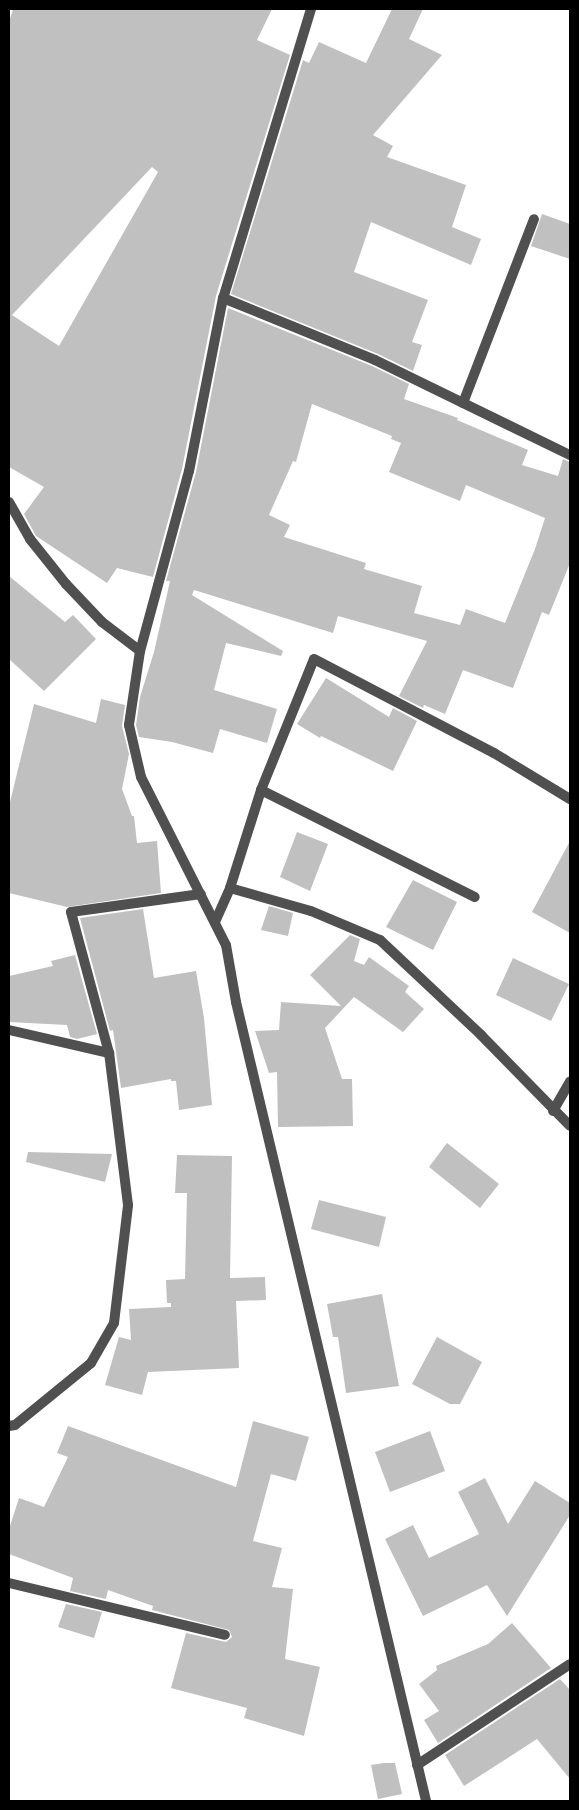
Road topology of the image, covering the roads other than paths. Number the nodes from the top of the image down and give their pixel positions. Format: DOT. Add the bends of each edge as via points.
graph roads {
  1 [pos="311,9"];
  2 [pos="534,219"];
  3 [pos="223,298"];
  4 [pos="463,402"];
  5 [pos="570,455"];
  6 [pos="9,502"];
  7 [pos="140,651"];
  8 [pos="261,790"];
  9 [pos="570,799"];
  10 [pos="230,888"];
  11 [pos="201,894"];
  12 [pos="475,897"];
  13 [pos="215,922"];
  14 [pos="9,1030"];
  15 [pos="108,1053"];
  16 [pos="570,1081"];
  17 [pos="553,1111"];
  18 [pos="570,1126"];
  19 [pos="9,1426"];
  20 [pos="9,1583"];
  21 [pos="225,1635"];
  22 [pos="570,1664"];
  23 [pos="417,1766"];
  24 [pos="426,1801"];
  1 -- 3 [label="street"];
  2 -- 4 [label="street"];
  3 -- 4 [label="street" via="375,360"];
  3 -- 7 [label="street" via="189,471"];
  4 -- 5 [label="street"];
  6 -- 7 [label="street" via="30,540 66,584 102,622"];
  7 -- 11 [label="street" via="129,725 141,777"];
  8 -- 9 [label="street" via="314,659 494,753"];
  8 -- 10 [label="street"];
  8 -- 12 [label="street"];
  10 -- 13 [label="street"];
  10 -- 17 [label="street" via="311,911 380,940 481,1035"];
  11 -- 13 [label="street"];
  11 -- 15 [label="street" via="71,912"];
  13 -- 23 [label="street" via="226,945 240,1021"];
  14 -- 15 [label="street"];
  15 -- 19 [label="street" via="128,1205 114,1323 91,1362 15,1425"];
  16 -- 17 [label="street"];
  17 -- 18 [label="street"];
  20 -- 21 [label="street"];
  22 -- 23 [label="street"];
  23 -- 24 [label="street"];
}
